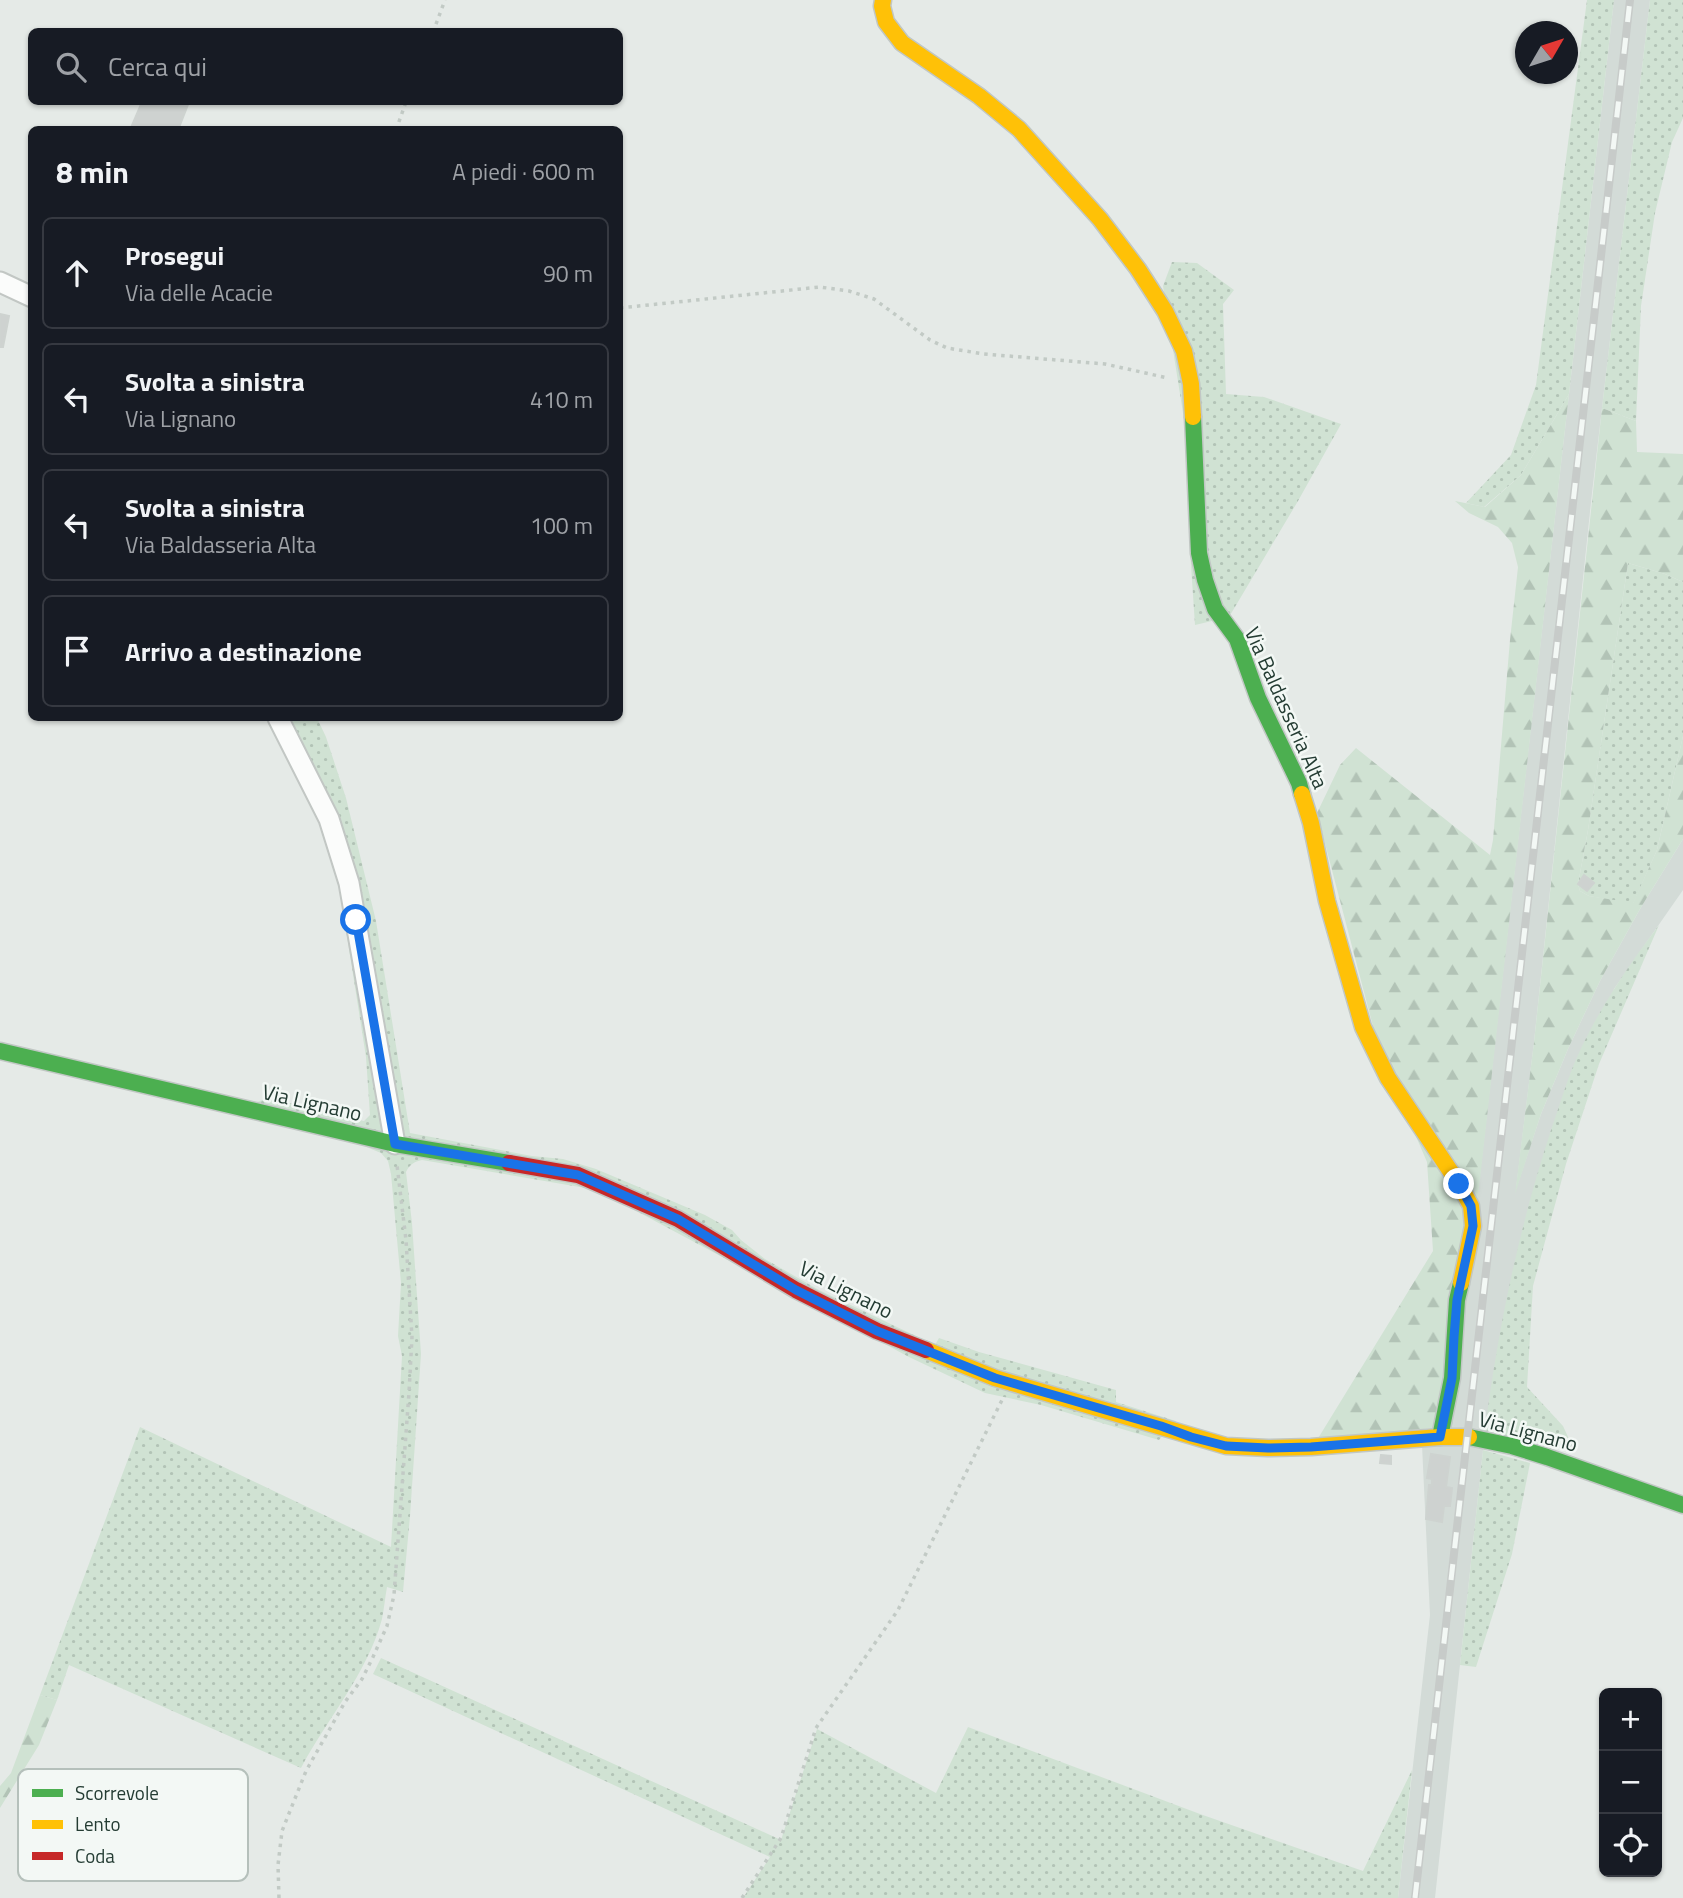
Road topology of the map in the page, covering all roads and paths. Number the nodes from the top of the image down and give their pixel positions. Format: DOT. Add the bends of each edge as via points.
graph roads {
  1 [pos="445,0"];
  2 [pos="883,0"];
  3 [pos="434,28"];
  4 [pos="405,105"];
  5 [pos="397,126"];
  6 [pos="0,282"];
  7 [pos="28,296"];
  8 [pos="623,308"];
  9 [pos="1191,384"];
  10 [pos="280,721"];
  11 [pos="0,1051"];
  12 [pos="395,1144"];
  13 [pos="1011,1382"];
  14 [pos="1440,1437"];
  15 [pos="1683,1504"];
  16 [pos="279,1898"];
  17 [pos="742,1898"];
  1 -- 3 [label="path"];
  2 -- 9 [label="street, Via Baldasseria Alta" via="886,22 902,43 1019,129 1100,219 1165,311 1184,351"];
  4 -- 5 [label="path"];
  6 -- 7 [label="street"];
  8 -- 9 [label="path" via="820,287 839,289 874,299 947,348 1105,364"];
  9 -- 14 [label="street, Via Baldasseria Alta" via="1199,553 1205,580 1215,609 1237,639 1258,698 1299,783 1363,1027 1388,1078 1471,1206 1473,1226 1457,1300 1452,1378"];
  10 -- 12 [label="street" via="329,819 349,883"];
  11 -- 12 [label="street, Via Lignano"];
  12 -- 13 [label="street, Via Lignano" via="578,1175 678,1219 796,1290 877,1331"];
  12 -- 16 [label="path" via="412,1337 394,1595 373,1657 306,1771 282,1831"];
  13 -- 14 [label="street, Via Lignano" via="1226,1446 1311,1447"];
  13 -- 17 [label="path" via="898,1610 816,1728 781,1838"];
  14 -- 15 [label="street, Via Lignano" via="1513,1446"];
}
